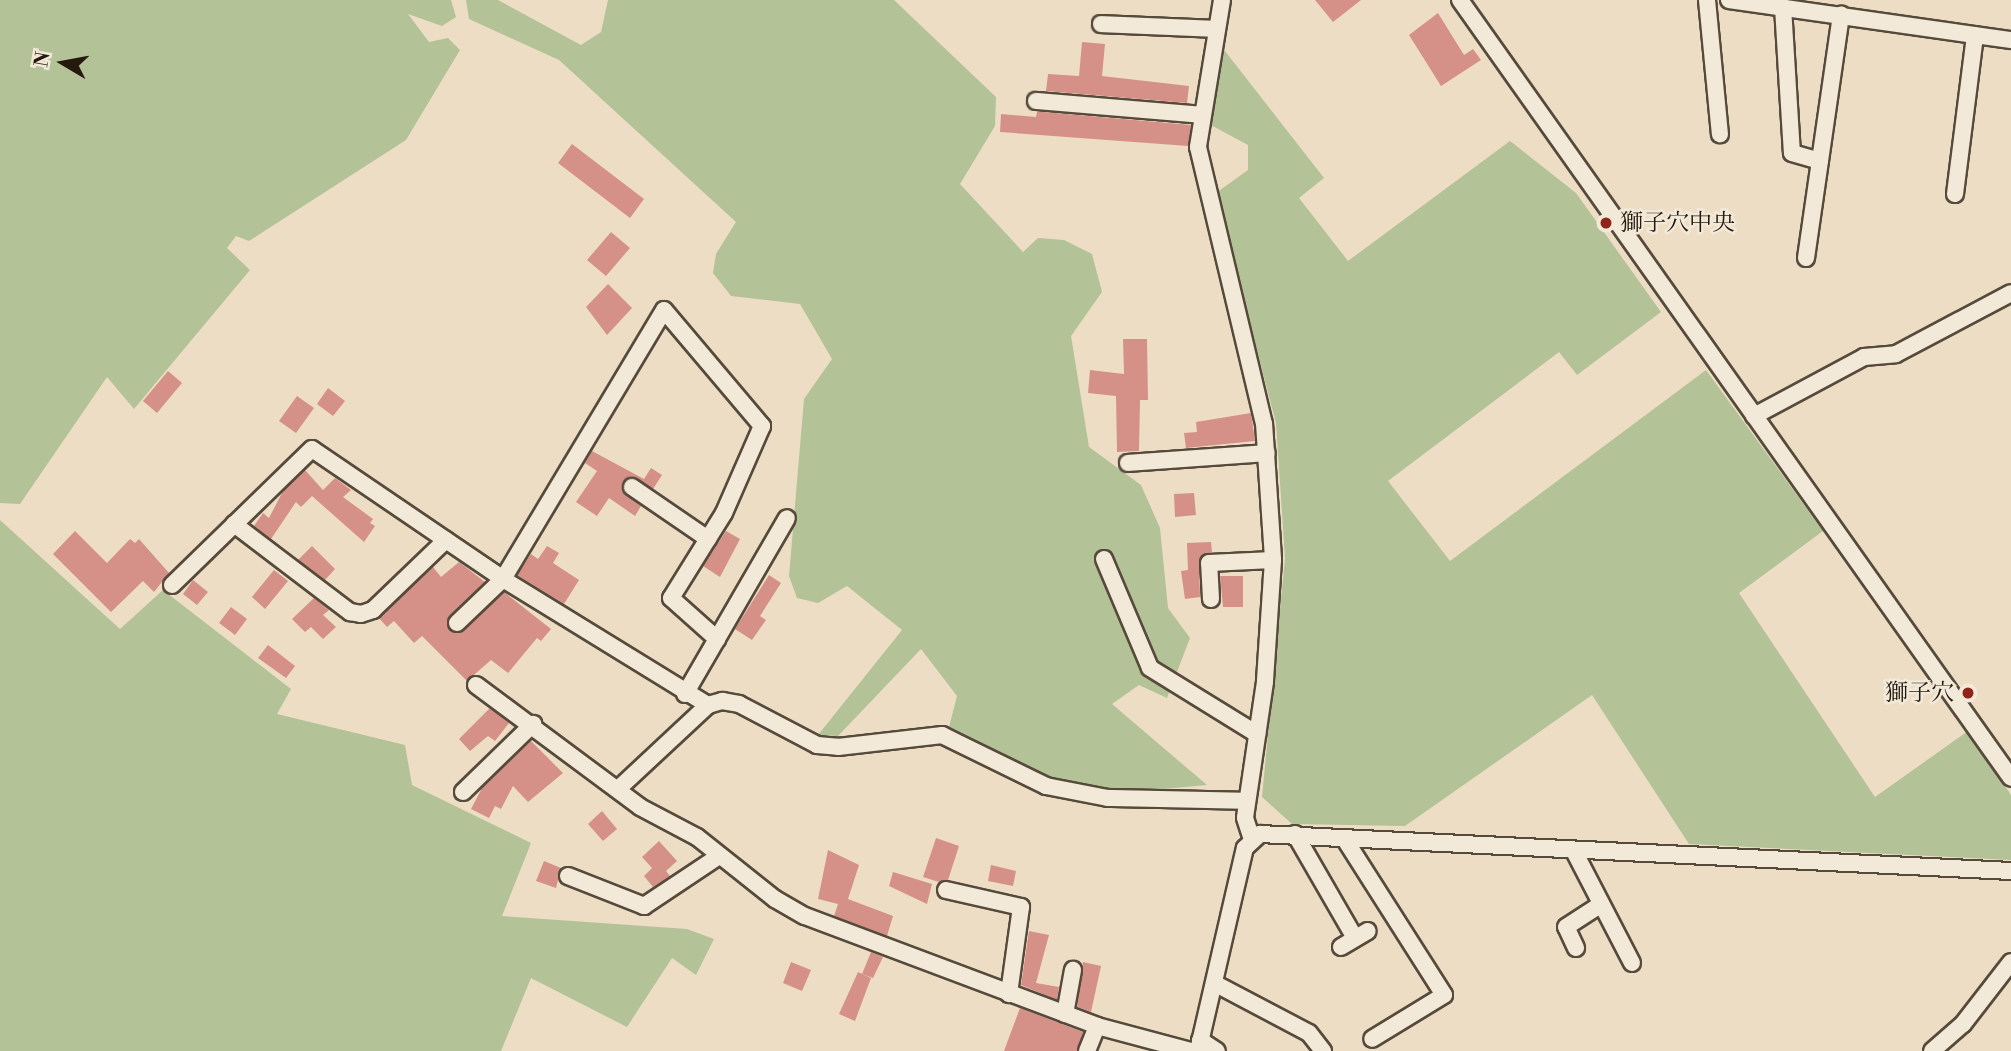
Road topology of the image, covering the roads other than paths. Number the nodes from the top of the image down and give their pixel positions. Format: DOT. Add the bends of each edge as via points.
graph roads {
  1 [pos="1222,0"];
  2 [pos="1460,0"];
  3 [pos="1707,0"];
  4 [pos="1729,0"];
  5 [pos="1783,7"];
  6 [pos="1841,15"];
  7 [pos="1101,24"];
  8 [pos="1216,29"];
  9 [pos="1975,35"];
  10 [pos="2011,40"];
  11 [pos="1036,101"];
  12 [pos="1201,115"];
  13 [pos="1720,134"];
  14 [pos="1820,160"];
  15 [pos="1955,194"];
  16 [pos="1806,258"];
  17 [pos="2011,293"];
  18 [pos="1754,416"];
  19 [pos="1267,453"];
  20 [pos="1128,463"];
  21 [pos="632,486"];
  22 [pos="788,518"];
  23 [pos="234,524"];
  24 [pos="708,539"];
  25 [pos="446,540"];
  26 [pos="1104,559"];
  27 [pos="1273,561"];
  28 [pos="503,579"];
  29 [pos="172,585"];
  30 [pos="1211,599"];
  31 [pos="457,623"];
  32 [pos="717,639"];
  33 [pos="476,685"];
  34 [pos="685,694"];
  35 [pos="708,705"];
  36 [pos="533,724"];
  37 [pos="1257,734"];
  38 [pos="2011,778"];
  39 [pos="618,789"];
  40 [pos="463,792"];
  41 [pos="1247,801"];
  42 [pos="1295,834"];
  43 [pos="1252,838"];
  44 [pos="1344,838"];
  45 [pos="1574,851"];
  46 [pos="719,856"];
  47 [pos="2011,871"];
  48 [pos="568,876"];
  49 [pos="946,890"];
  50 [pos="1600,905"];
  51 [pos="1355,939"];
  52 [pos="1576,948"];
  53 [pos="2011,962"];
  54 [pos="1632,963"];
  55 [pos="1073,970"];
  56 [pos="1214,983"];
  57 [pos="1009,994"];
  58 [pos="1065,1014"];
  59 [pos="1097,1026"];
  60 [pos="1372,1040"];
  61 [pos="1197,1047"];
  62 [pos="1087,1051"];
  63 [pos="1217,1051"];
  64 [pos="1323,1051"];
  65 [pos="1932,1051"];
  1 -- 8 [label="street"];
  2 -- 18 [label="street"];
  3 -- 13 [label="street"];
  4 -- 5 [label="street"];
  5 -- 6 [label="street"];
  5 -- 14 [label="street" via="1792,153"];
  6 -- 9 [label="street"];
  6 -- 14 [label="street"];
  7 -- 8 [label="street"];
  8 -- 12 [label="street"];
  9 -- 10 [label="street"];
  9 -- 15 [label="street"];
  11 -- 12 [label="street"];
  12 -- 19 [label="street" via="1198,147 1242,320"];
  14 -- 16 [label="street"];
  17 -- 18 [label="street" via="1895,354 1864,357"];
  18 -- 38 [label="street"];
  19 -- 20 [label="street"];
  19 -- 27 [label="street"];
  21 -- 24 [label="street"];
  22 -- 32 [label="street"];
  23 -- 25 [label="street" via="312,449"];
  23 -- 25 [label="street" via="350,612 361,614 373,610"];
  23 -- 29 [label="street"];
  24 -- 28 [label="street" via="762,426 664,310"];
  24 -- 32 [label="street" via="671,598"];
  25 -- 28 [label="street"];
  26 -- 37 [label="street" via="1150,668"];
  27 -- 30 [label="street" via="1209,563"];
  27 -- 37 [label="street"];
  28 -- 31 [label="street"];
  28 -- 34 [label="street"];
  32 -- 34 [label="street"];
  33 -- 36 [label="street"];
  34 -- 35 [label="street"];
  35 -- 39 [label="street"];
  35 -- 41 [label="street" via="739,704 817,745 838,747 942,735 1045,786 1108,799"];
  36 -- 39 [label="street"];
  36 -- 40 [label="street"];
  37 -- 41 [label="street"];
  39 -- 46 [label="street"];
  41 -- 43 [label="street" via="1245,818"];
  42 -- 43 [label="street" via="1268,832"];
  42 -- 44 [label="street"];
  42 -- 51 [label="street"];
  43 -- 56 [label="street" via="1245,848"];
  44 -- 45 [label="street"];
  44 -- 60 [label="street" via="1444,995"];
  45 -- 47 [label="street"];
  45 -- 50 [label="street"];
  46 -- 48 [label="street" via="644,906"];
  46 -- 57 [label="street" via="805,916"];
  49 -- 57 [label="street" via="1021,906"];
  50 -- 52 [label="street" via="1566,926"];
  50 -- 54 [label="street"];
  53 -- 65 [label="street" via="1963,1024"];
  55 -- 58 [label="street"];
  56 -- 61 [label="street"];
  56 -- 64 [label="street" via="1309,1033"];
  57 -- 58 [label="street"];
  58 -- 59 [label="street"];
  59 -- 61 [label="street"];
  59 -- 62 [label="street"];
  61 -- 63 [label="street"];
}
